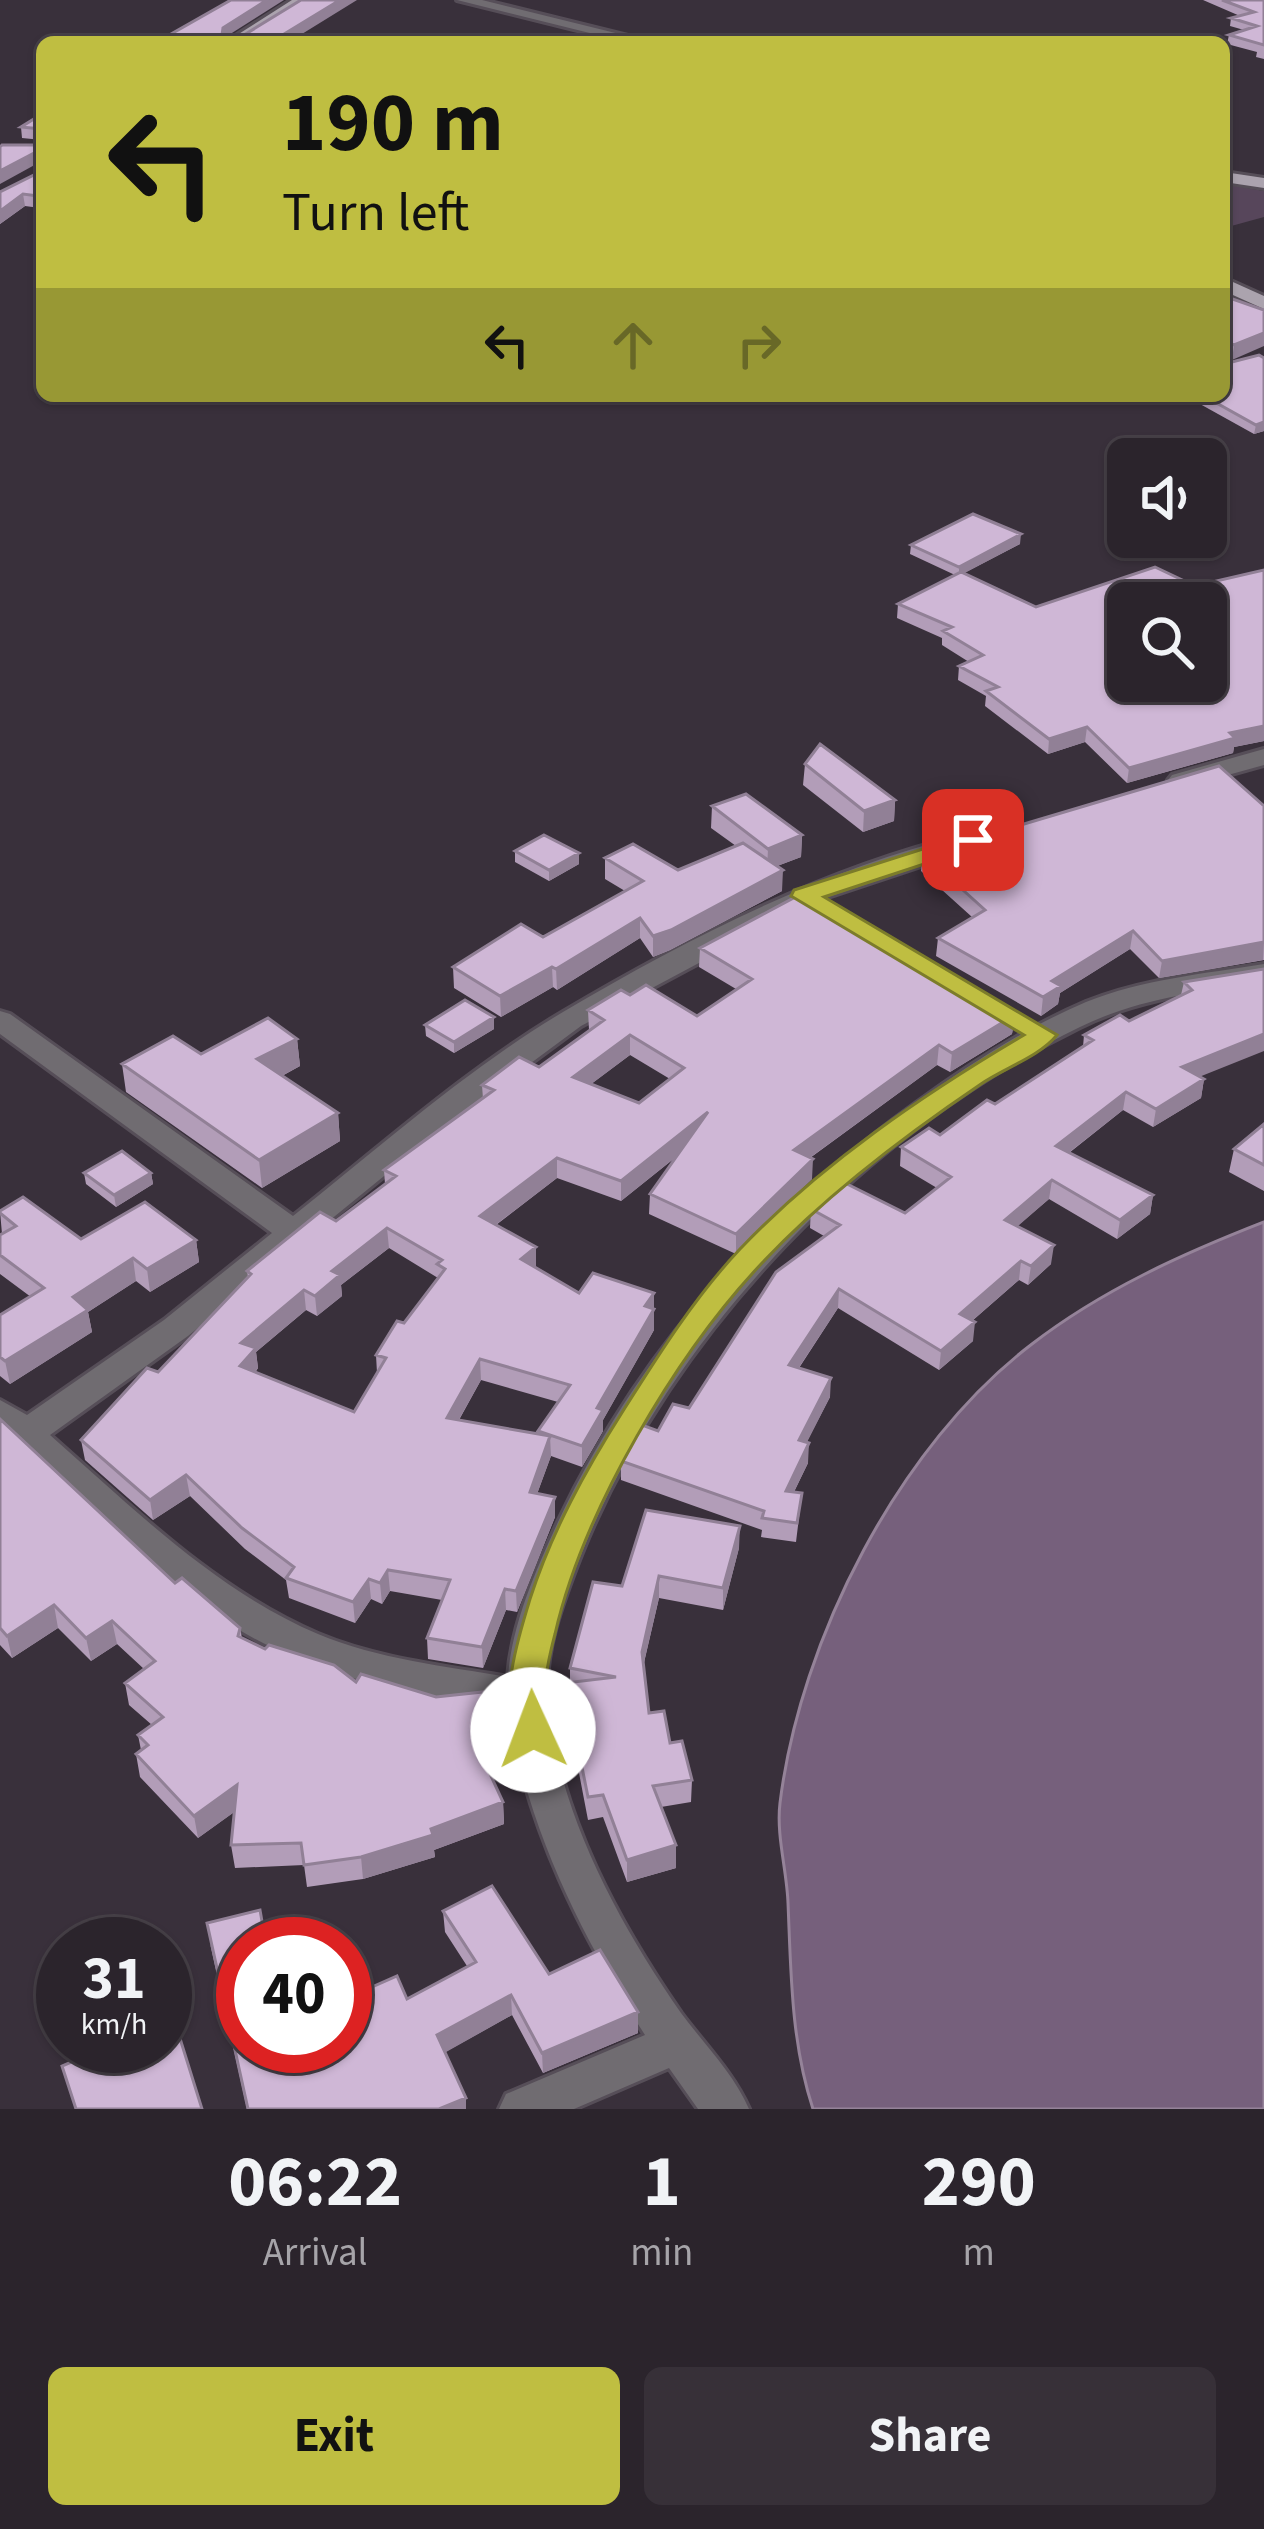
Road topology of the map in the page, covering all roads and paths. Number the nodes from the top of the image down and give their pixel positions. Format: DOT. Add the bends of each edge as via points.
graph roads {
  1 [pos="302,0"];
  2 [pos="464,0"];
  3 [pos="242,36"];
  4 [pos="618,36"];
  5 [pos="1230,178"];
  6 [pos="1264,183"];
  7 [pos="1230,287"];
  8 [pos="1264,303"];
  9 [pos="1264,757"];
  10 [pos="1152,788"];
  11 [pos="995,833"];
  12 [pos="803,896"];
  13 [pos="842,917"];
  14 [pos="1264,973"];
  15 [pos="1008,1013"];
  16 [pos="0,1020"];
  17 [pos="1043,1035"];
  18 [pos="291,1231"];
  19 [pos="13,1423"];
  20 [pos="526,1696"];
  21 [pos="677,2043"];
  22 [pos="522,2109"];
  23 [pos="726,2109"];
  1 -- 3 [label="main road"];
  2 -- 4 [label="street"];
  5 -- 6 [label="main road"];
  7 -- 8 [label="main road"];
  9 -- 10 [label="street"];
  11 -- 12 [label="street"];
  12 -- 13 [label="street"];
  12 -- 18 [label="street" via="571,1020"];
  14 -- 17 [label="street" via="1123,998"];
  15 -- 17 [label="street"];
  16 -- 18 [label="street"];
  17 -- 20 [label="street" via="972,1077 810,1198 689,1331 590,1491 543,1614"];
  18 -- 19 [label="street" via="176,1328"];
  19 -- 20 [label="street" via="204,1589 303,1644 383,1671"];
  20 -- 21 [label="street" via="566,1856"];
  21 -- 22 [label="street"];
  21 -- 23 [label="street"];
}
